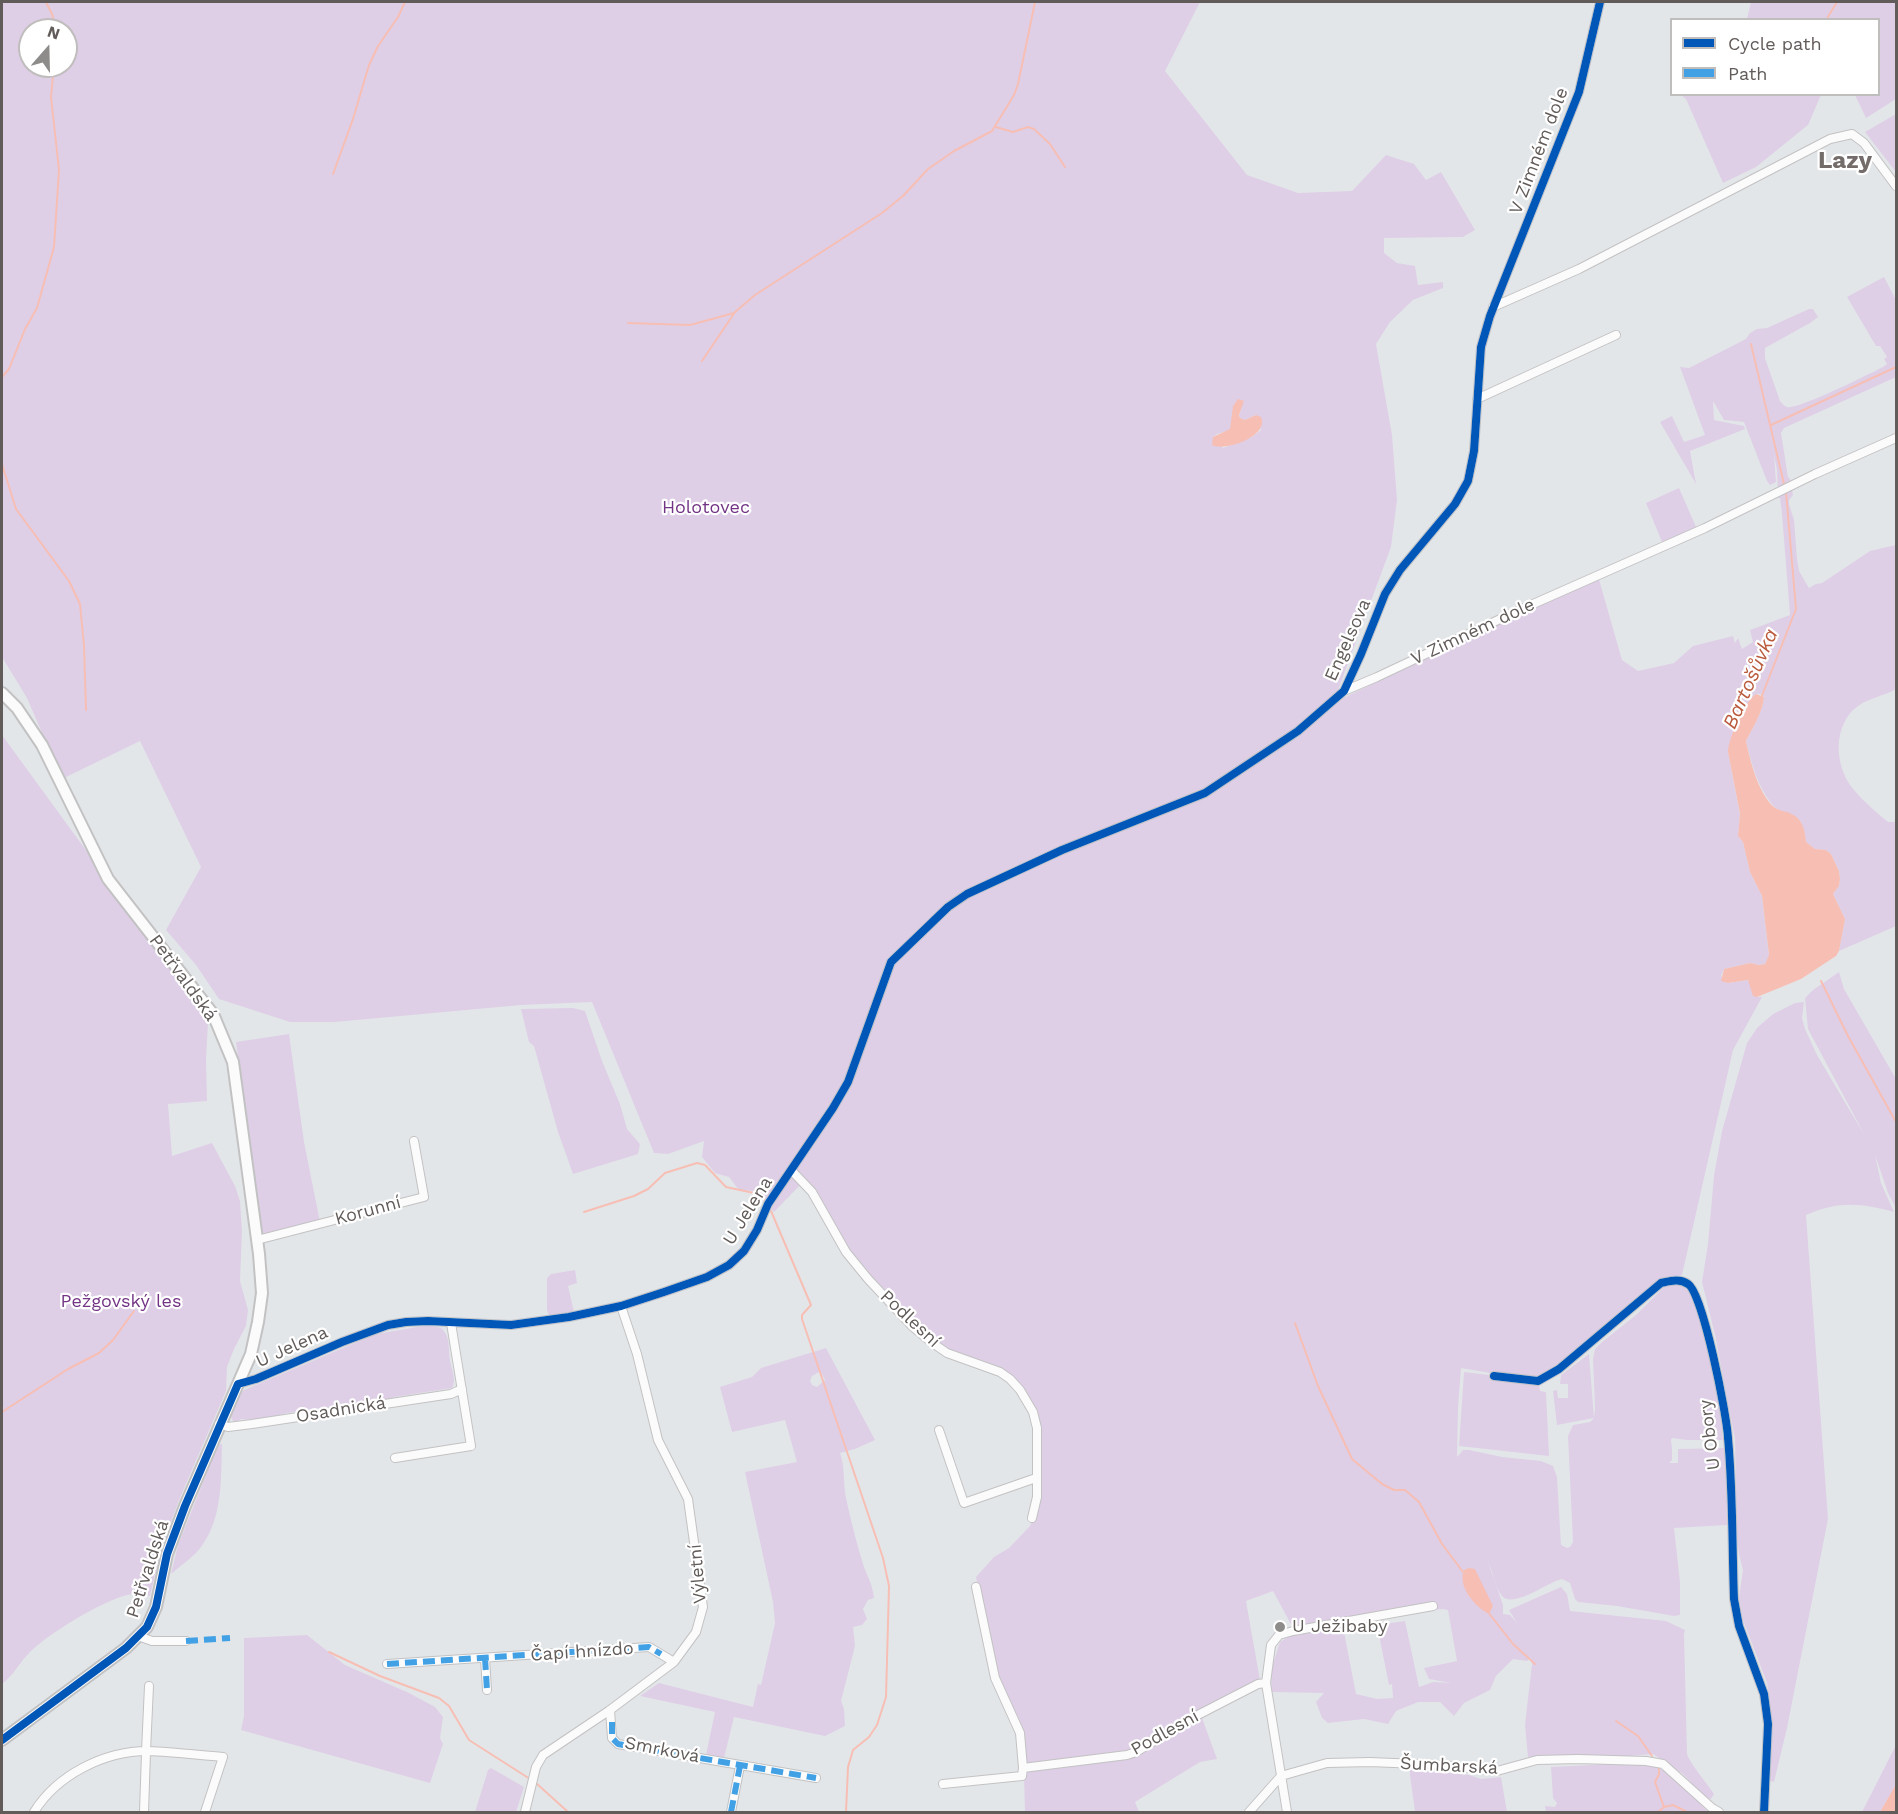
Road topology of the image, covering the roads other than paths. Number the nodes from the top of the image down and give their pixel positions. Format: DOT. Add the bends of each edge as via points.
graph roads {
  1 [pos="1600,2"];
  2 [pos="1896,186"];
  3 [pos="1493,308"];
  4 [pos="1616,335"];
  5 [pos="1477,399"];
  6 [pos="1896,438"];
  7 [pos="1344,691"];
  8 [pos="2,693"];
  9 [pos="1062,850"];
  10 [pos="414,1141"];
  11 [pos="792,1171"];
  12 [pos="257,1240"];
  13 [pos="621,1306"];
  14 [pos="452,1323"];
  15 [pos="1494,1376"];
  16 [pos="238,1384"];
  17 [pos="462,1389"];
  18 [pos="219,1424"];
  19 [pos="939,1430"];
  20 [pos="395,1458"];
  21 [pos="1036,1478"];
  22 [pos="1032,1518"];
  23 [pos="976,1587"];
  24 [pos="1433,1606"];
  25 [pos="138,1636"];
  26 [pos="186,1641"];
  27 [pos="485,1658"];
  28 [pos="674,1662"];
  29 [pos="387,1664"];
  30 [pos="1266,1683"];
  31 [pos="150,1686"];
  32 [pos="487,1690"];
  33 [pos="610,1710"];
  34 [pos="2,1740"];
  35 [pos="146,1752"];
  36 [pos="740,1766"];
  37 [pos="1023,1768"];
  38 [pos="1281,1776"];
  39 [pos="816,1778"];
  40 [pos="943,1784"];
  41 [pos="34,1812"];
  42 [pos="144,1812"];
  43 [pos="205,1812"];
  44 [pos="525,1812"];
  45 [pos="731,1812"];
  46 [pos="1249,1812"];
  47 [pos="1287,1812"];
  48 [pos="1719,1812"];
  49 [pos="1764,1812"];
  1 -- 3 [label="street, V Zimném dole" via="1579,92"];
  2 -- 3 [label="street" via="1864,143 1852,134 1830,139 1579,269"];
  3 -- 5 [label="street, Engelsova" via="1481,347"];
  4 -- 5 [label="street"];
  5 -- 7 [label="street, Engelsova" via="1468,481 1455,504 1385,594"];
  6 -- 7 [label="street, V Zimném dole"];
  7 -- 9 [label="street, Engelsova" via="1298,731 1205,793"];
  8 -- 12 [label="street, Petřvaldská" via="36,736 108,879 213,1014 233,1062"];
  9 -- 11 [label="street, U Jelena" via="967,894 898,954 887,970 848,1082"];
  10 -- 12 [label="street, Korunní" via="424,1197"];
  11 -- 13 [label="street, U Jelena" via="768,1204 744,1251 729,1265 707,1277"];
  11 -- 21 [label="street, Podlesní" via="812,1192 846,1252 913,1327 947,1353 1000,1372 1020,1390 1037,1428"];
  12 -- 16 [label="street, Petřvaldská" via="260,1312 251,1354"];
  13 -- 14 [label="street, U Jelena" via="511,1325"];
  13 -- 28 [label="street, Výletní" via="658,1440 690,1509 703,1607 696,1632"];
  14 -- 16 [label="street, U Jelena" via="388,1325"];
  14 -- 17 [label="street"];
  15 -- 49 [label="street, U Obory" via="1538,1381 1558,1369 1661,1283 1683,1282 1693,1289 1707,1325 1728,1436 1734,1599 1739,1626 1764,1694 1768,1725"];
  16 -- 18 [label="street, Petřvaldská"];
  17 -- 18 [label="street, Osadnická" via="451,1394 252,1424"];
  17 -- 20 [label="street" via="471,1446"];
  18 -- 25 [label="street, Petřvaldská" via="167,1554 156,1606 147,1627"];
  19 -- 21 [label="street" via="964,1503"];
  21 -- 22 [label="street, Podlesní"];
  23 -- 37 [label="street" via="995,1678 1020,1733"];
  24 -- 30 [label="street" via="1279,1635 1271,1645"];
  25 -- 26 [label="street, Petřvaldská" via="152,1641"];
  25 -- 34 [label="street, Petřvaldská"];
  27 -- 28 [label="street, Čapí hnízdo" via="649,1647"];
  27 -- 29 [label="street, Čapí hnízdo"];
  27 -- 32 [label="street"];
  28 -- 33 [label="street, Výletní"];
  30 -- 37 [label="street, Podlesní" via="1192,1718 1136,1752"];
  30 -- 38 [label="street"];
  31 -- 35 [label="street"];
  33 -- 36 [label="street, Smrková" via="612,1738 618,1744"];
  33 -- 44 [label="street, Výletní" via="543,1755 536,1767"];
  35 -- 41 [label="street" via="109,1758 79,1770 56,1785"];
  35 -- 42 [label="street"];
  35 -- 43 [label="street" via="223,1757"];
  36 -- 39 [label="street, Smrková"];
  36 -- 45 [label="street"];
  37 -- 40 [label="street, Podlesní" via="1022,1776"];
  38 -- 46 [label="street"];
  38 -- 47 [label="street"];
  38 -- 48 [label="street, Šumbarská" via="1327,1763 1370,1762 1497,1771 1537,1760 1646,1761 1663,1764"];
}
